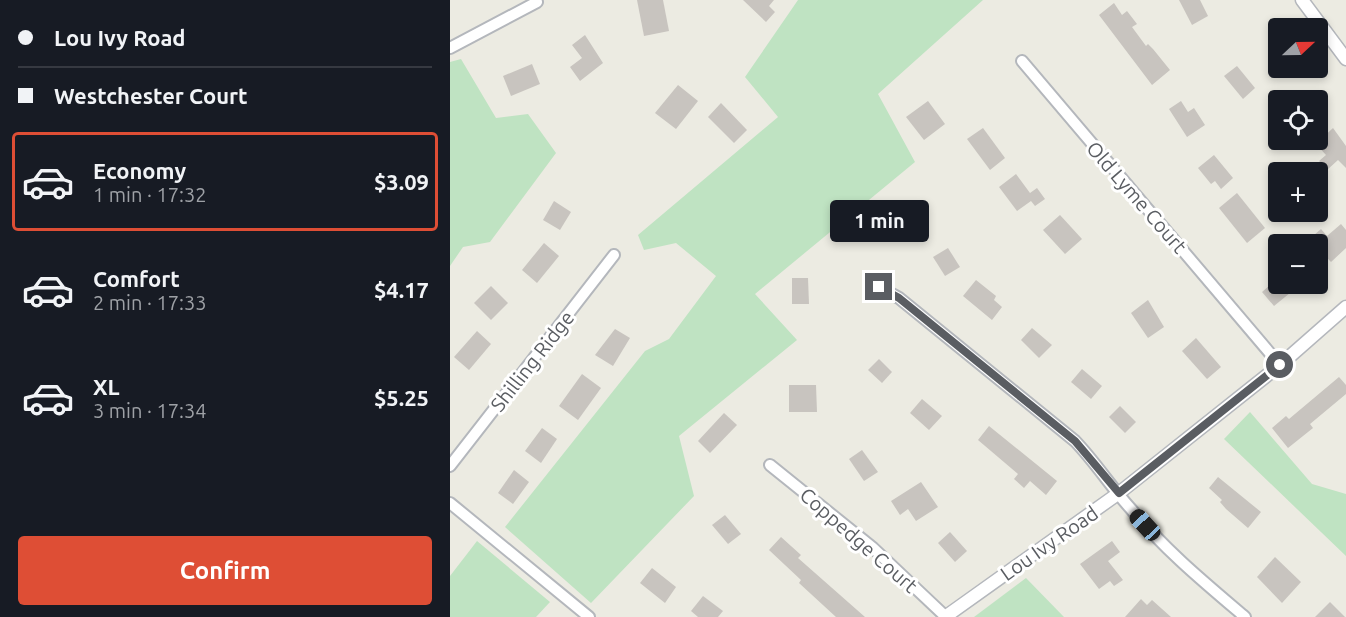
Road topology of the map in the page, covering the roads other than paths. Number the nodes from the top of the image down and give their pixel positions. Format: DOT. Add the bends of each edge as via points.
graph roads {
  1 [pos="1302,0"];
  2 [pos="537,2"];
  3 [pos="450,48"];
  4 [pos="1346,59"];
  5 [pos="1022,61"];
  6 [pos="614,255"];
  7 [pos="879,287"];
  8 [pos="1344,313"];
  9 [pos="1280,365"];
  10 [pos="770,465"];
  11 [pos="450,466"];
  12 [pos="1119,493"];
  13 [pos="450,503"];
  14 [pos="589,617"];
  15 [pos="945,617"];
  16 [pos="1245,617"];
  1 -- 4 [label="street"];
  2 -- 3 [label="street"];
  5 -- 9 [label="street, Old Lyme Court"];
  6 -- 11 [label="street, Shilling Ridge"];
  7 -- 12 [label="street" via="899,298 1075,441"];
  8 -- 9 [label="street, Lou Ivy Road"];
  9 -- 12 [label="street, Lou Ivy Road"];
  10 -- 15 [label="street, Coppedge Court" via="873,548"];
  12 -- 15 [label="street, Lou Ivy Road"];
  12 -- 16 [label="street" via="1177,559"];
  13 -- 14 [label="street"];
}
